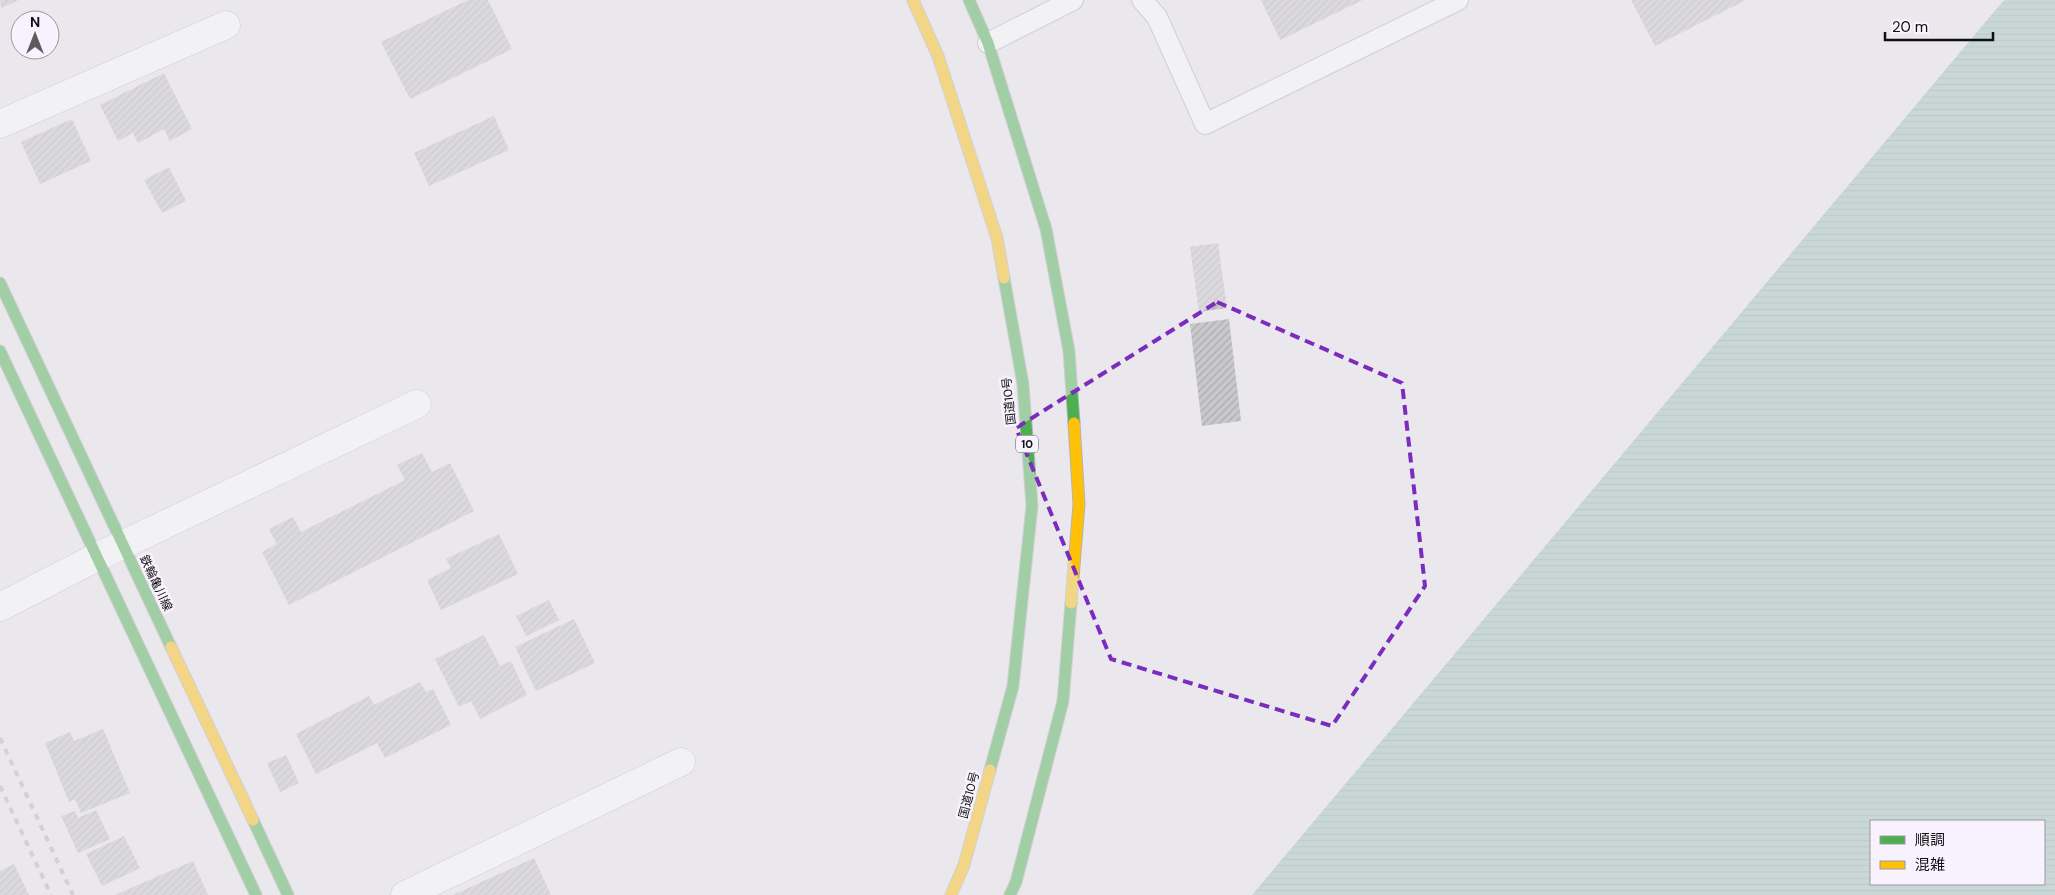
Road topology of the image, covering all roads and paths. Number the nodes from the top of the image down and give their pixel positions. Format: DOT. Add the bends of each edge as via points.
graph roads {
  1 [pos="913,0"];
  2 [pos="970,0"];
  3 [pos="1073,0"];
  4 [pos="1142,0"];
  5 [pos="1458,0"];
  6 [pos="226,25"];
  7 [pos="988,43"];
  8 [pos="0,124"];
  9 [pos="0,283"];
  10 [pos="0,351"];
  11 [pos="416,404"];
  12 [pos="123,544"];
  13 [pos="96,557"];
  14 [pos="0,607"];
  15 [pos="681,762"];
  16 [pos="256,895"];
  17 [pos="288,895"];
  18 [pos="405,895"];
  19 [pos="950,895"];
  20 [pos="1010,895"];
  1 -- 19 [label="main road, 国道10号 / 10" via="938,56 996,238 1022,384 1032,506 1012,686 964,865"];
  2 -- 7 [label="main road"];
  3 -- 7 [label="lane"];
  4 -- 5 [label="lane" via="1157,17 1205,124"];
  6 -- 8 [label="street"];
  7 -- 20 [label="main road" via="1046,230 1069,351 1079,504 1063,701"];
  9 -- 12 [label="main road, 鉄輪亀川線"];
  10 -- 13 [label="main road"];
  11 -- 12 [label="street"];
  12 -- 13 [label="street"];
  12 -- 17 [label="main road, 鉄輪亀川線"];
  13 -- 14 [label="street"];
  13 -- 16 [label="main road"];
  15 -- 18 [label="street"];
}
